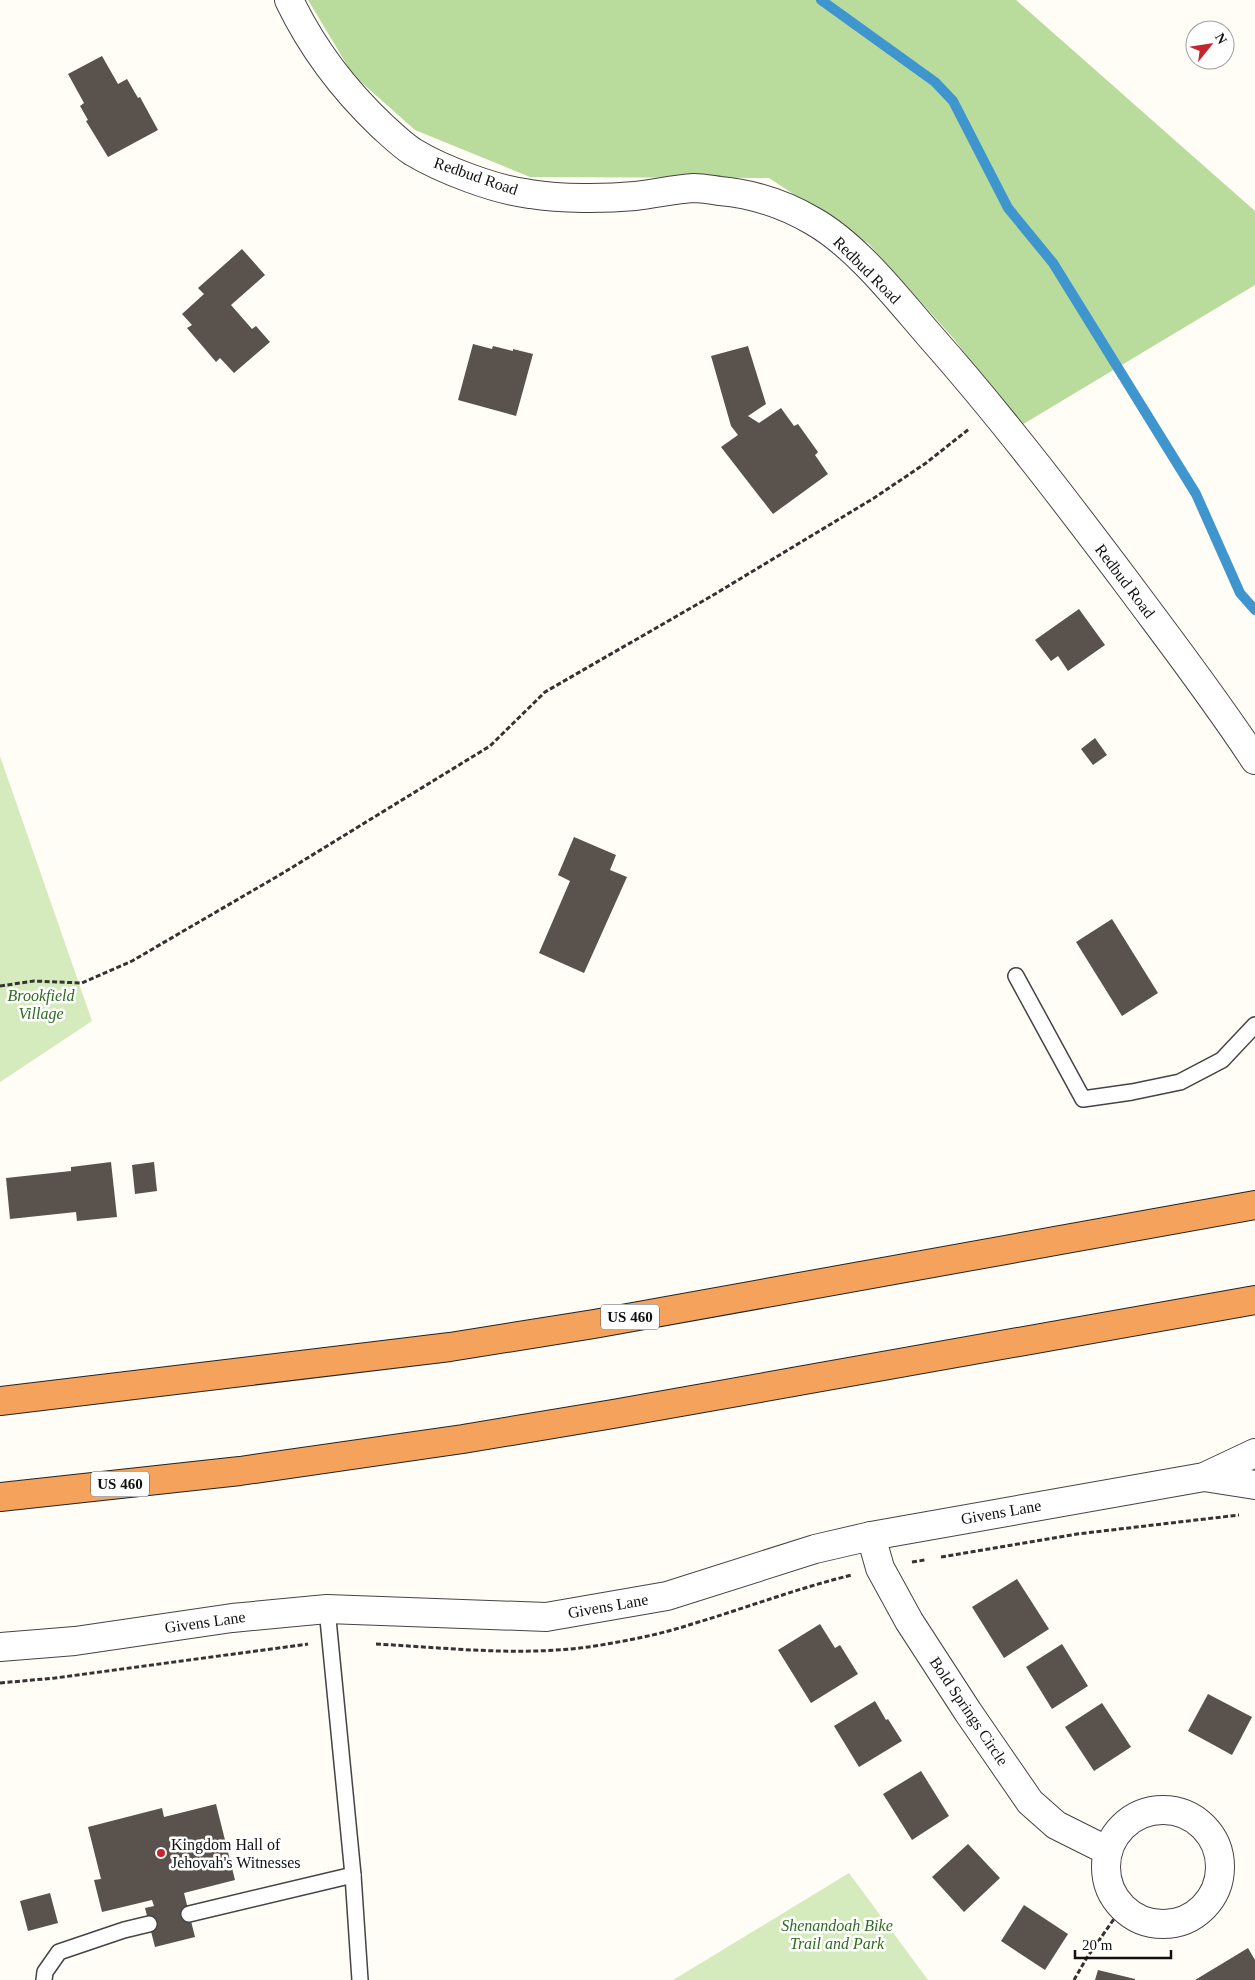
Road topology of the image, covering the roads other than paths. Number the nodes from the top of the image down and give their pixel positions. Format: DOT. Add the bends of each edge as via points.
graph roads {
  1 [pos="289,0"];
  2 [pos="1255,760"];
  3 [pos="1016,976"];
  4 [pos="1255,1025"];
  5 [pos="1255,1205"];
  6 [pos="1255,1300"];
  7 [pos="0,1401"];
  8 [pos="1255,1453"];
  9 [pos="1204,1477"];
  10 [pos="1255,1485"];
  11 [pos="0,1497"];
  12 [pos="871,1536"];
  13 [pos="327,1609"];
  14 [pos="0,1647"];
  15 [pos="1108,1851"];
  16 [pos="353,1875"];
  17 [pos="189,1914"];
  18 [pos="149,1924"];
  19 [pos="44,1980"];
  20 [pos="360,1980"];
  1 -- 2 [label="street, Redbud Road" via="316,48 347,89 394,137 411,151 434,162 506,189 531,194 596,198 693,188 733,191 766,199 812,220 839,239 955,364 1056,488 1207,689"];
  3 -- 4 [label="lane" via="1083,1099 1180,1082 1222,1060"];
  5 -- 7 [label="highway, US 460" via="460,1345"];
  6 -- 11 [label="highway, US 460" via="463,1439 240,1471"];
  8 -- 9 [label="street, Givens Lane"];
  9 -- 10 [label="street, Givens Lane"];
  9 -- 12 [label="street, Givens Lane"];
  12 -- 13 [label="street, Givens Lane" via="815,1549 668,1596 546,1617"];
  12 -- 15 [label="street, Bold Springs Circle" via="880,1568 909,1621 1030,1802 1056,1824"];
  13 -- 14 [label="street, Givens Lane" via="232,1618 75,1641"];
  13 -- 16 [label="lane"];
  15 -- 15 [label="street" via="1118,1831 1135,1816 1156,1809 1178,1811 1199,1821 1213,1838 1220,1860 1218,1882 1208,1902 1191,1917 1170,1924 1148,1922 1128,1912 1113,1895 1106,1873"];
  16 -- 17 [label="lane"];
  16 -- 20 [label="lane"];
  18 -- 19 [label="lane" via="59,1952 45,1972"];
}
